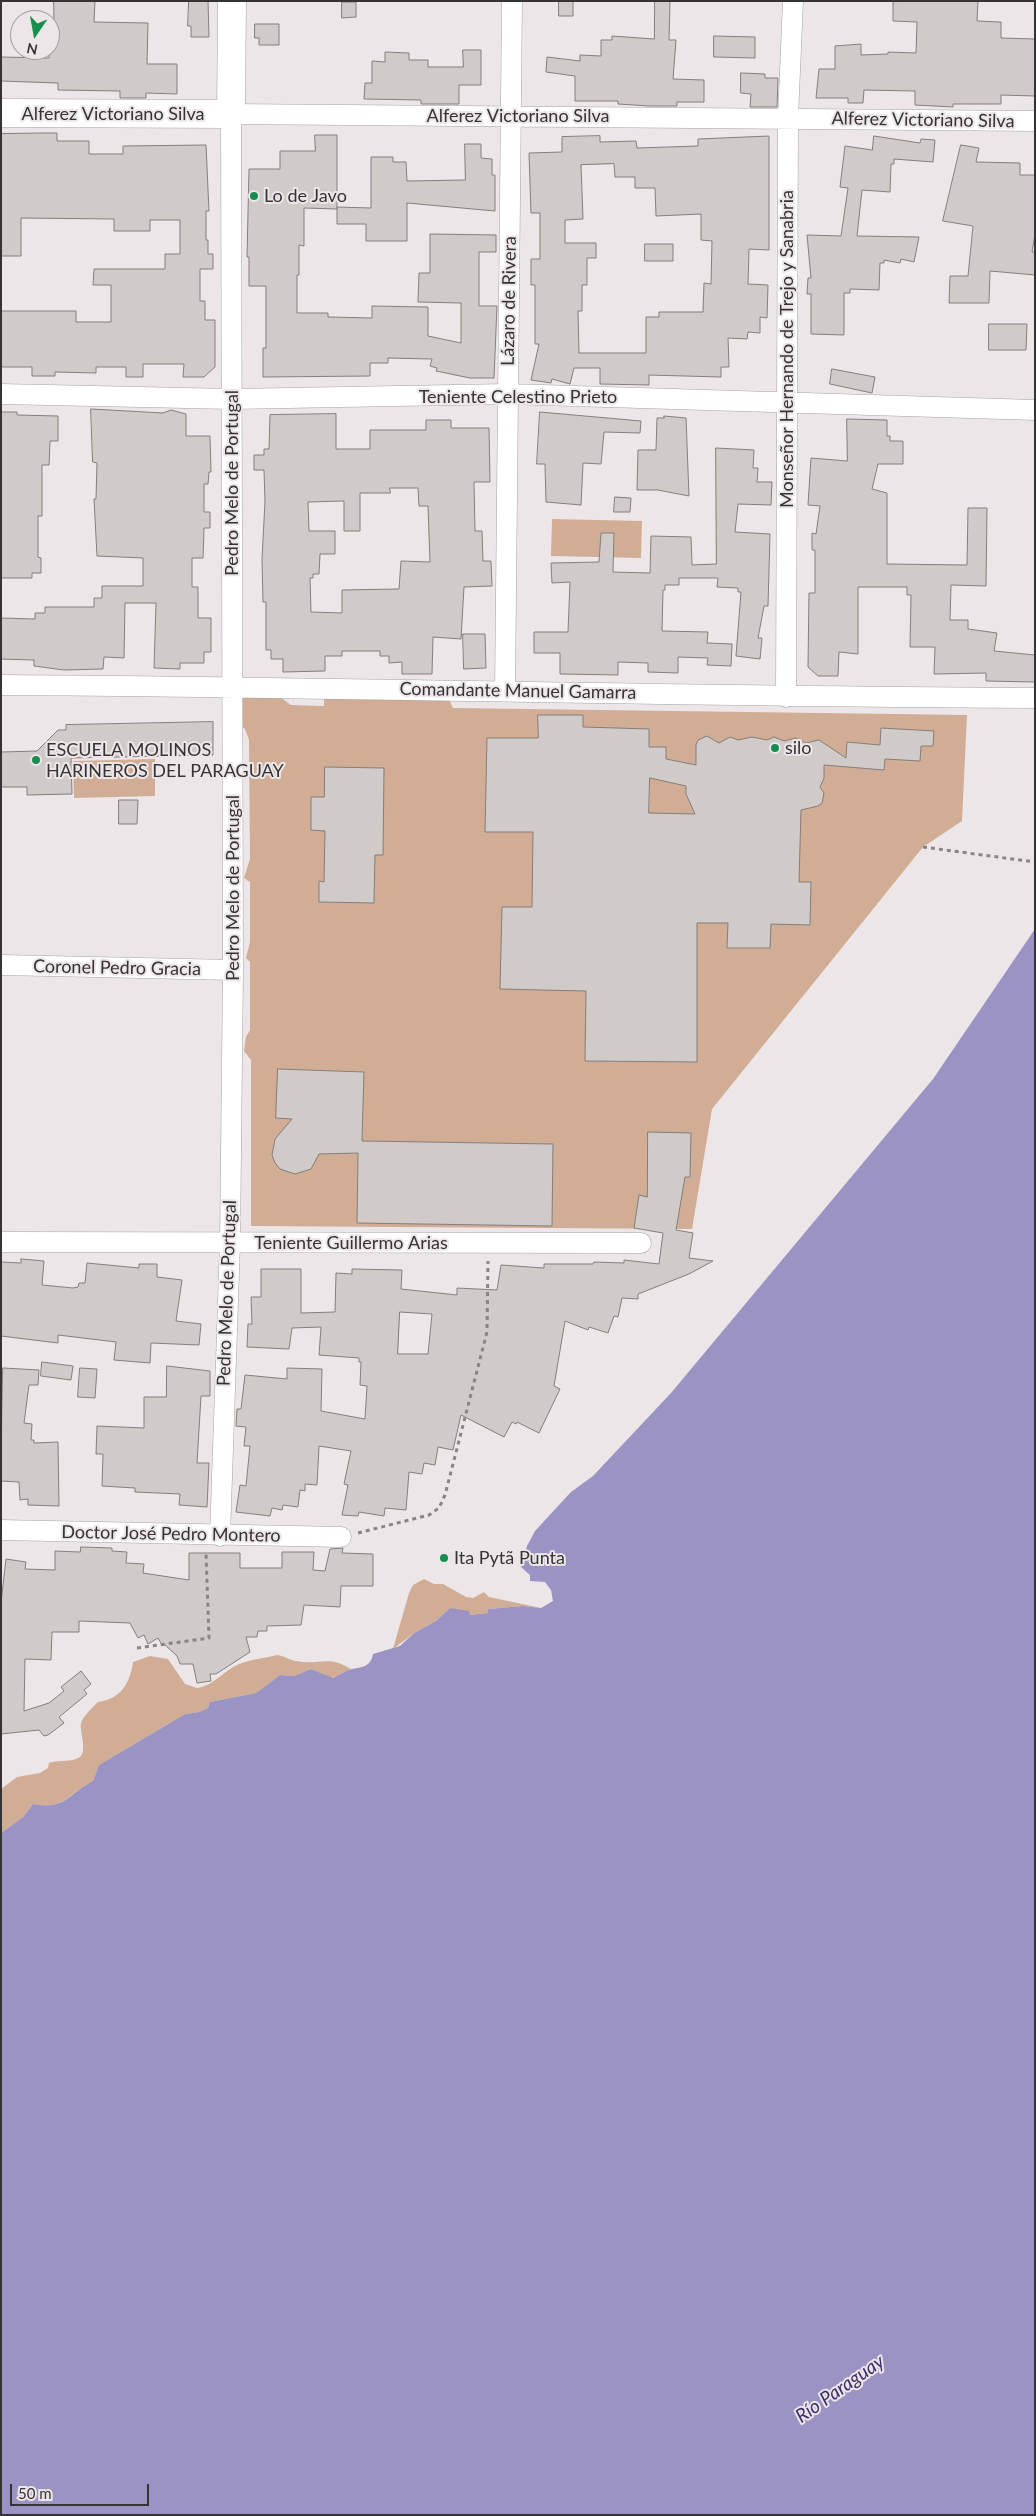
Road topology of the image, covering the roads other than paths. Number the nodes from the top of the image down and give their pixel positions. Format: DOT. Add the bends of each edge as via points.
graph roads {
  1 [pos="232,1"];
  2 [pos="512,1"];
  3 [pos="792,1"];
  4 [pos="1,114"];
  5 [pos="231,114"];
  6 [pos="511,116"];
  7 [pos="788,118"];
  8 [pos="1035,121"];
  9 [pos="1,394"];
  10 [pos="508,394"];
  11 [pos="232,399"];
  12 [pos="787,402"];
  13 [pos="1035,410"];
  14 [pos="1,685"];
  15 [pos="232,686"];
  16 [pos="505,691"];
  17 [pos="786,697"];
  18 [pos="1035,698"];
  19 [pos="1,965"];
  20 [pos="233,970"];
  21 [pos="1,1242"];
  22 [pos="230,1243"];
  23 [pos="641,1243"];
  24 [pos="1,1530"];
  25 [pos="213,1535"];
  26 [pos="342,1537"];
  1 -- 5 [label="street, Pedro Melo de Portugal"];
  2 -- 6 [label="street, Lázaro de Rivera"];
  3 -- 7 [label="street, Monseñor Hernando de Trejo y Sanabria"];
  4 -- 5 [label="street, Alferez Victoriano Silva"];
  5 -- 6 [label="street, Alferez Victoriano Silva"];
  5 -- 11 [label="street, Pedro Melo de Portugal"];
  6 -- 7 [label="street, Alferez Victoriano Silva"];
  6 -- 10 [label="street, Lázaro de Rivera"];
  7 -- 8 [label="street, Alferez Victoriano Silva"];
  7 -- 12 [label="street, Monseñor Hernando de Trejo y Sanabria"];
  9 -- 11 [label="street, Teniente Celestino Prieto"];
  10 -- 11 [label="street, Teniente Celestino Prieto"];
  10 -- 12 [label="street, Teniente Celestino Prieto"];
  10 -- 16 [label="street, Lázaro de Rivera"];
  11 -- 15 [label="street, Pedro Melo de Portugal"];
  12 -- 13 [label="street, Teniente Celestino Prieto"];
  12 -- 17 [label="street, Monseñor Hernando de Trejo y Sanabria"];
  14 -- 15 [label="street, Comandante Manuel Gamarra"];
  15 -- 16 [label="street, Comandante Manuel Gamarra"];
  15 -- 20 [label="street, Pedro Melo de Portugal"];
  16 -- 17 [label="street, Comandante Manuel Gamarra"];
  17 -- 18 [label="street, Comandante Manuel Gamarra"];
  19 -- 20 [label="street, Coronel Pedro Gracia"];
  20 -- 22 [label="street, Pedro Melo de Portugal"];
  21 -- 22 [label="street, Teniente Guillermo Arias"];
  22 -- 23 [label="street, Teniente Guillermo Arias"];
  22 -- 25 [label="street, Pedro Melo de Portugal"];
  24 -- 25 [label="street, Doctor José Pedro Montero"];
  25 -- 26 [label="street, Doctor José Pedro Montero"];
}
